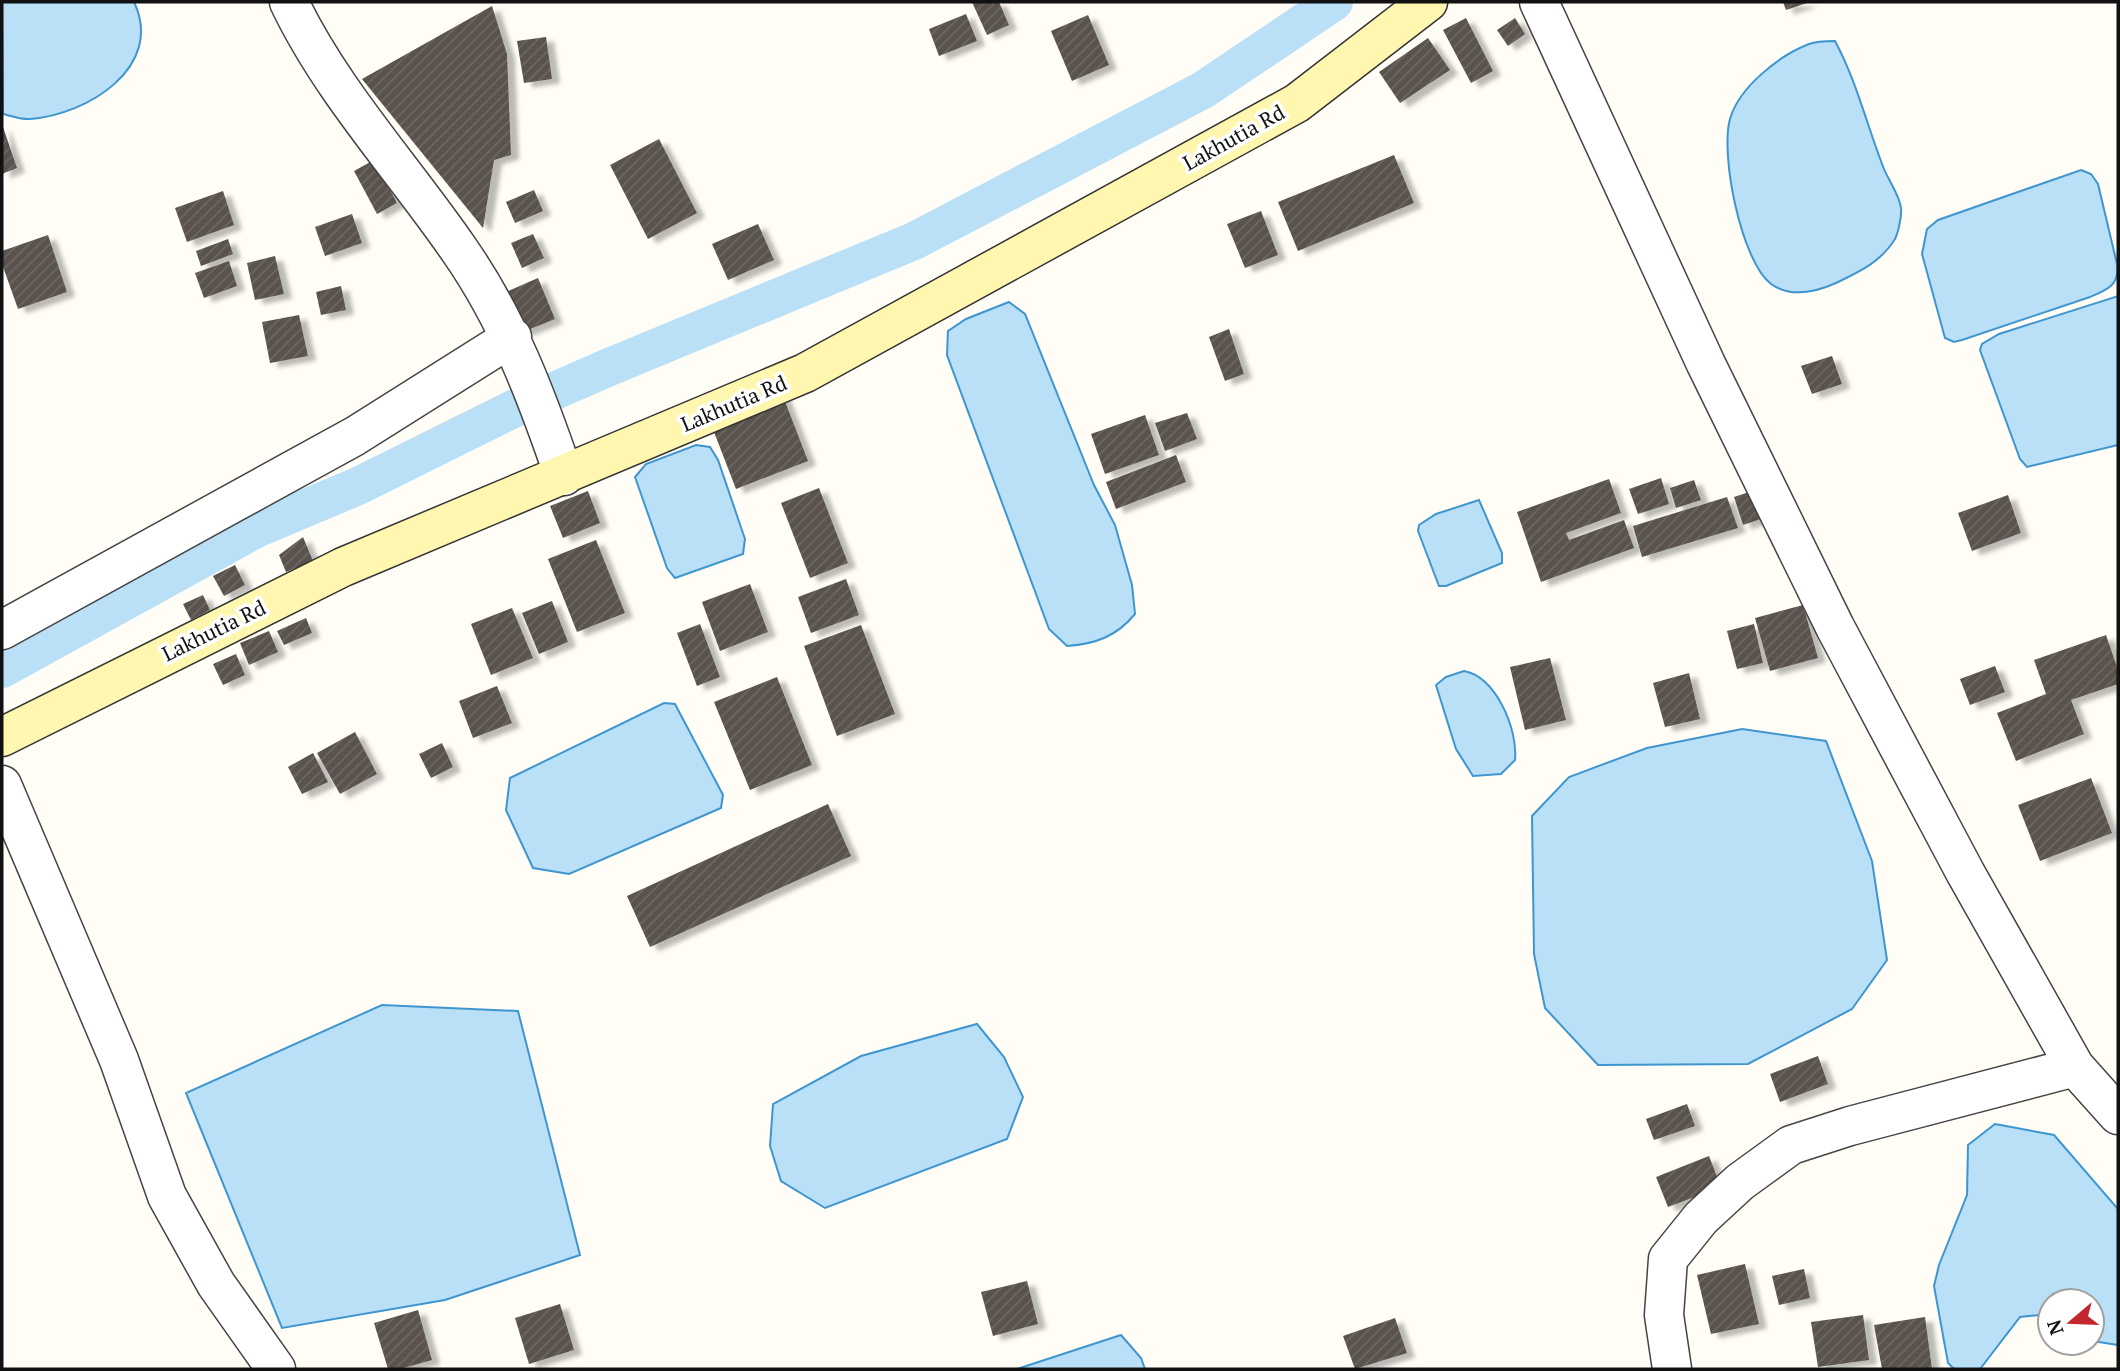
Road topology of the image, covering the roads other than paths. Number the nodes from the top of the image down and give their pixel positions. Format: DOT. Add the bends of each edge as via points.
graph roads {
  1 [pos="289,2"];
  2 [pos="1428,2"];
  3 [pos="1539,2"];
  4 [pos="518,354"];
  5 [pos="564,476"];
  6 [pos="2,630"];
  7 [pos="2,737"];
  8 [pos="2,785"];
  9 [pos="2075,1068"];
  10 [pos="2118,1115"];
  11 [pos="276,1369"];
  12 [pos="1672,1369"];
  1 -- 4 [label="street" via="309,43 461,252"];
  2 -- 5 [label="street, Lakhutia Rd" via="1297,103 1201,156 805,373"];
  3 -- 9 [label="street" via="1706,364 1835,627"];
  4 -- 5 [label="street"];
  4 -- 6 [label="street" via="355,436"];
  5 -- 7 [label="street, Lakhutia Rd" via="343,567"];
  8 -- 11 [label="street" via="119,1060 167,1196 216,1284"];
  9 -- 10 [label="street"];
  9 -- 12 [label="street" via="1791,1145 1740,1182 1701,1218 1668,1259 1664,1315"];
}
